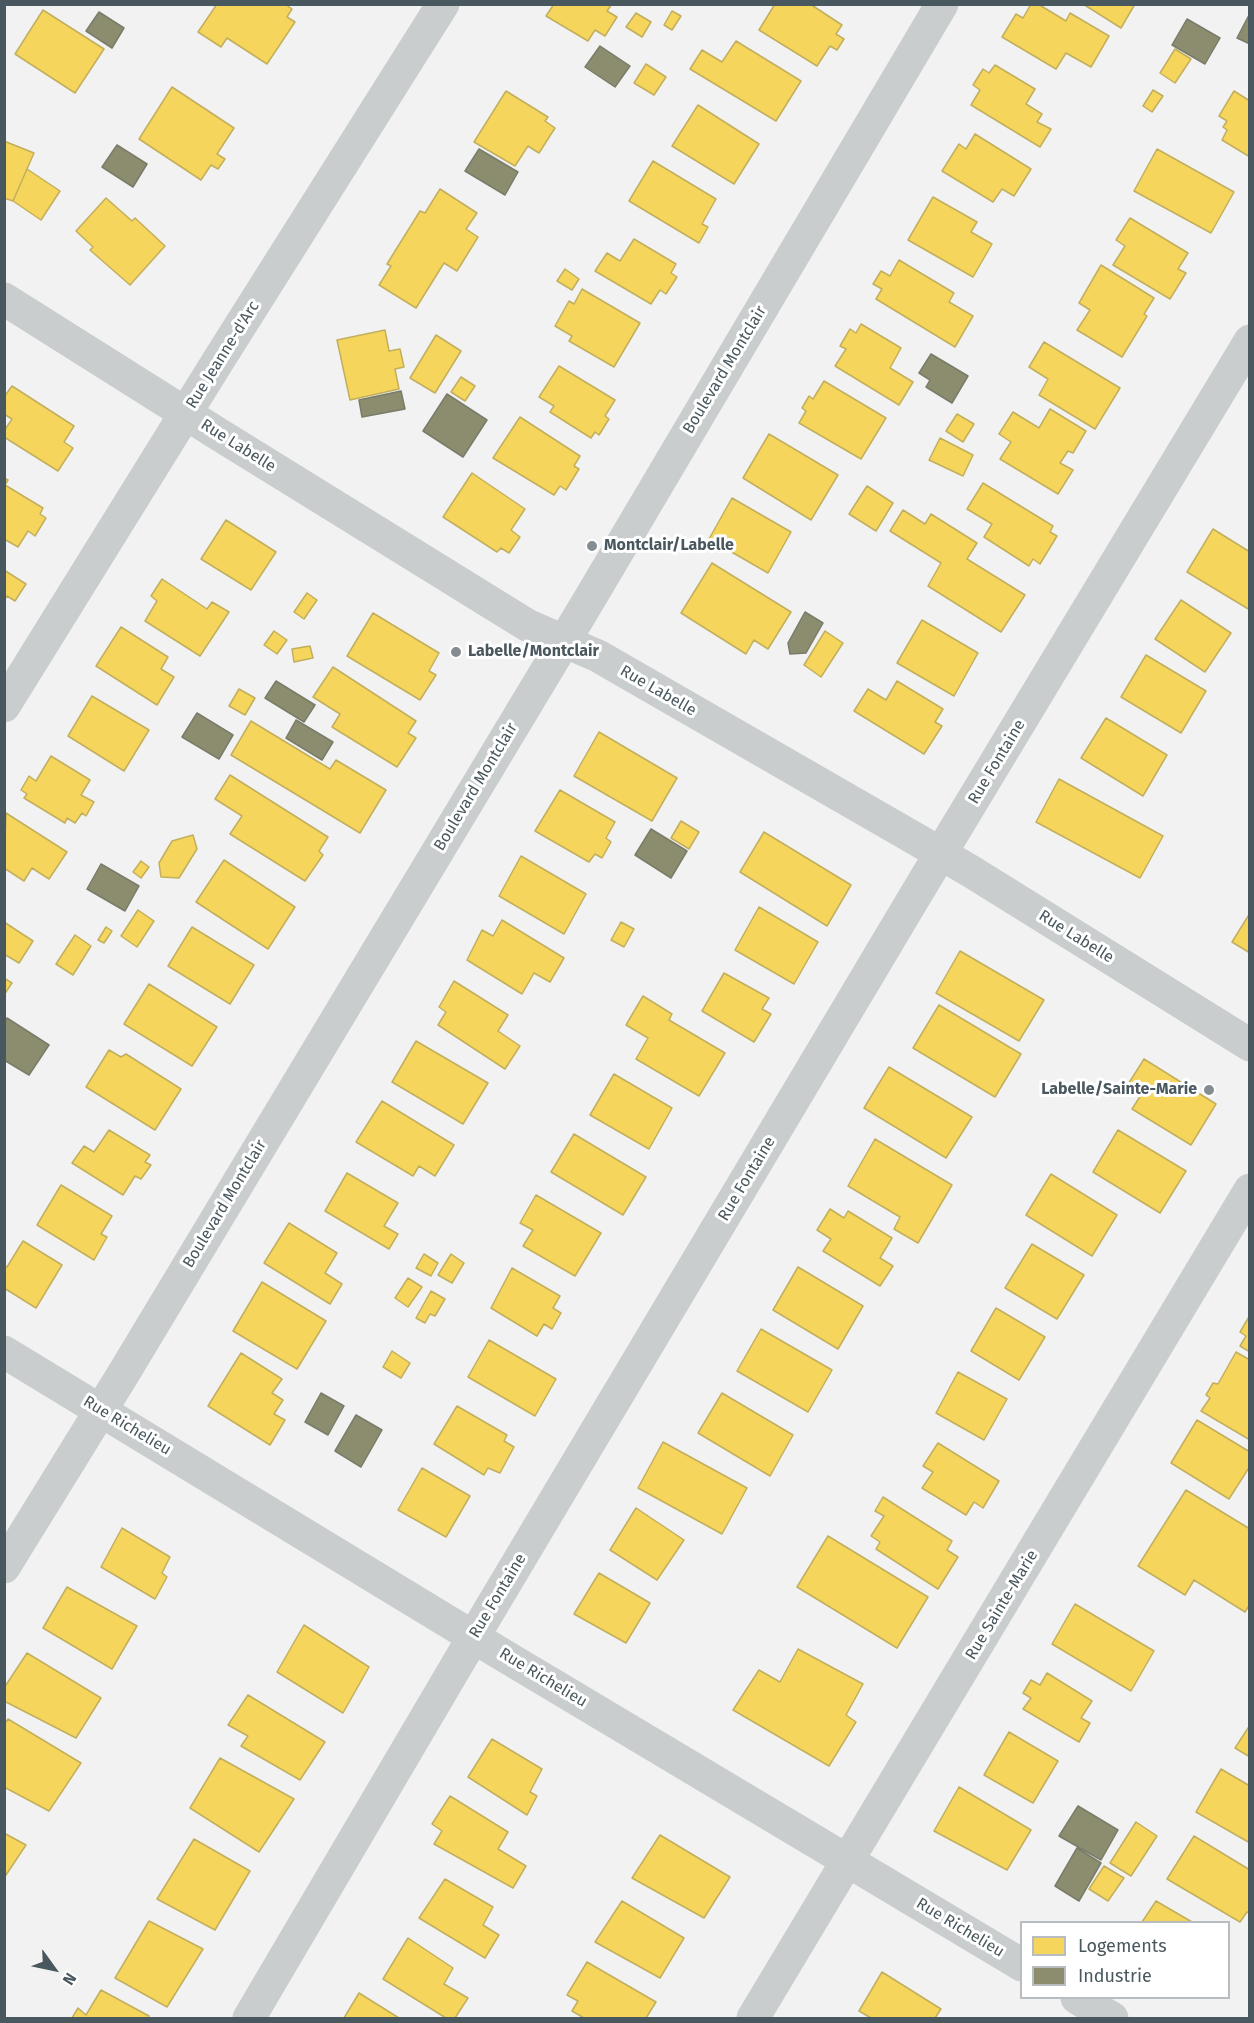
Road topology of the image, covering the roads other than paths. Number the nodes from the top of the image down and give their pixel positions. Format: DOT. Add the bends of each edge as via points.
graph roads {
  1 [pos="443,4"];
  2 [pos="942,4"];
  3 [pos="4,299"];
  4 [pos="1250,341"];
  5 [pos="186,413"];
  6 [pos="565,640"];
  7 [pos="4,706"];
  8 [pos="941,853"];
  9 [pos="1250,1045"];
  10 [pos="1250,1190"];
  11 [pos="4,1352"];
  12 [pos="99,1411"];
  13 [pos="4,1567"];
  14 [pos="474,1636"];
  15 [pos="850,1860"];
  16 [pos="1020,1964"];
  17 [pos="1079,1999"];
  18 [pos="249,2019"];
  19 [pos="753,2019"];
  20 [pos="1112,2019"];
  1 -- 5 [label="street, Rue Jeanne-d'Arc"];
  2 -- 6 [label="street, Boulevard Montclair"];
  3 -- 5 [label="street, Rue Labelle"];
  4 -- 8 [label="street, Rue Fontaine"];
  5 -- 6 [label="street, Rue Labelle" via="527,625"];
  5 -- 7 [label="street, Rue Jeanne-d'Arc"];
  6 -- 8 [label="street, Rue Labelle"];
  6 -- 12 [label="street, Boulevard Montclair"];
  8 -- 9 [label="street, Rue Labelle"];
  8 -- 14 [label="street, Rue Fontaine"];
  10 -- 15 [label="street, Rue Sainte-Marie"];
  11 -- 12 [label="street, Rue Richelieu"];
  12 -- 13 [label="street, Boulevard Montclair"];
  12 -- 14 [label="street, Rue Richelieu"];
  14 -- 15 [label="street, Rue Richelieu"];
  14 -- 18 [label="street, Rue Fontaine"];
  15 -- 16 [label="street, Rue Richelieu"];
  15 -- 19 [label="street, Rue Sainte-Marie"];
  17 -- 20 [label="street"];
}
